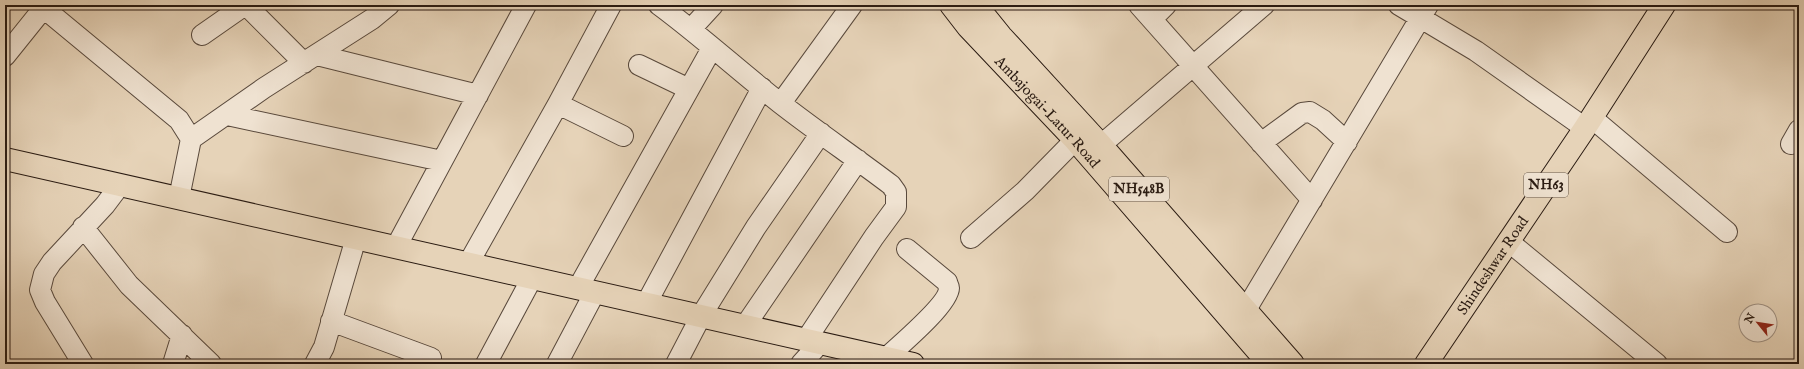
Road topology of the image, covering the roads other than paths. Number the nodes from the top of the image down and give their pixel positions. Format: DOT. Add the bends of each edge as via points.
graph roads {
  1 [pos="246,5"];
  2 [pos="389,5"];
  3 [pos="611,5"];
  4 [pos="659,5"];
  5 [pos="713,5"];
  6 [pos="852,5"];
  7 [pos="1166,5"];
  8 [pos="1264,5"];
  9 [pos="1399,5"];
  10 [pos="1664,5"];
  11 [pos="43,6"];
  12 [pos="523,7"];
  13 [pos="962,7"];
  14 [pos="1424,11"];
  15 [pos="1146,12"];
  16 [pos="691,29"];
  17 [pos="202,35"];
  18 [pos="712,48"];
  19 [pos="5,56"];
  20 [pos="310,59"];
  21 [pos="639,65"];
  22 [pos="1192,65"];
  23 [pos="762,88"];
  24 [pos="689,89"];
  25 [pos="478,94"];
  26 [pos="781,103"];
  27 [pos="558,104"];
  28 [pos="227,114"];
  29 [pos="1588,123"];
  30 [pos="821,133"];
  31 [pos="623,136"];
  32 [pos="191,139"];
  33 [pos="1075,140"];
  34 [pos="1347,142"];
  35 [pos="1261,143"];
  36 [pos="1101,145"];
  37 [pos="5,159"];
  38 [pos="858,160"];
  39 [pos="442,161"];
  40 [pos="120,185"];
  41 [pos="179,198"];
  42 [pos="1312,200"];
  43 [pos="83,228"];
  44 [pos="1727,232"];
  45 [pos="356,238"];
  46 [pos="971,238"];
  47 [pos="1508,242"];
  48 [pos="396,247"];
  49 [pos="907,249"];
  50 [pos="468,264"];
  51 [pos="532,278"];
  52 [pos="586,290"];
  53 [pos="646,304"];
  54 [pos="701,316"];
  55 [pos="1242,318"];
  56 [pos="332,321"];
  57 [pos="745,326"];
  58 [pos="182,335"];
  59 [pos="813,342"];
  60 [pos="431,358"];
  61 [pos="896,361"];
  62 [pos="319,362"];
  63 [pos="79,363"];
  64 [pos="678,363"];
  65 [pos="173,364"];
  66 [pos="211,364"];
  67 [pos="486,364"];
  68 [pos="557,364"];
  69 [pos="801,364"];
  70 [pos="1269,364"];
  71 [pos="1293,364"];
  72 [pos="1426,364"];
  73 [pos="1657,364"];
  1 -- 17 [label="street"];
  1 -- 20 [label="street"];
  2 -- 20 [label="street"];
  3 -- 27 [label="street"];
  4 -- 16 [label="street"];
  5 -- 16 [label="street"];
  6 -- 26 [label="street"];
  7 -- 15 [label="street"];
  8 -- 22 [label="street"];
  9 -- 14 [label="street"];
  10 -- 29 [label="main road, Shindeshwar Road / NH63"];
  11 -- 19 [label="street"];
  11 -- 32 [label="street" via="179,120"];
  12 -- 25 [label="street"];
  13 -- 33 [label="main road, Ambajogai-Latur Road / NH548B" via="968,27"];
  13 -- 36 [label="main road, NH548B" via="1001,36"];
  14 -- 29 [label="street" via="1476,51"];
  14 -- 34 [label="street"];
  15 -- 22 [label="street"];
  16 -- 18 [label="street"];
  18 -- 23 [label="street"];
  18 -- 24 [label="street"];
  20 -- 25 [label="street"];
  20 -- 28 [label="street"];
  21 -- 24 [label="street"];
  22 -- 35 [label="street"];
  22 -- 36 [label="street"];
  23 -- 26 [label="street"];
  23 -- 53 [label="street"];
  24 -- 52 [label="street"];
  25 -- 39 [label="street"];
  26 -- 30 [label="street"];
  27 -- 31 [label="street"];
  27 -- 50 [label="street"];
  28 -- 32 [label="street"];
  28 -- 39 [label="street"];
  29 -- 44 [label="street"];
  29 -- 47 [label="main road, Shindeshwar Road / NH63"];
  30 -- 38 [label="street"];
  30 -- 54 [label="street" via="756,227"];
  32 -- 41 [label="street"];
  33 -- 46 [label="street" via="1026,190"];
  33 -- 55 [label="main road, Ambajogai-Latur Road / NH548B"];
  34 -- 35 [label="street" via="1324,120 1310,112 1302,113"];
  34 -- 42 [label="street"];
  35 -- 42 [label="street"];
  36 -- 55 [label="main road, NH548B"];
  37 -- 40 [label="main road"];
  38 -- 57 [label="street"];
  38 -- 59 [label="street" via="891,185 896,192 896,207 874,237"];
  39 -- 48 [label="street"];
  40 -- 41 [label="main road"];
  40 -- 43 [label="street"];
  41 -- 45 [label="main road"];
  42 -- 55 [label="street"];
  43 -- 58 [label="street" via="129,285"];
  43 -- 63 [label="street" via="52,262 44,274 40,290"];
  45 -- 48 [label="main road"];
  45 -- 56 [label="street"];
  47 -- 72 [label="main road, Shindeshwar Road / NH63"];
  47 -- 73 [label="street"];
  48 -- 50 [label="main road"];
  49 -- 61 [label="street" via="947,282 949,289 934,313"];
  50 -- 51 [label="main road"];
  51 -- 52 [label="main road"];
  51 -- 67 [label="street"];
  52 -- 53 [label="main road"];
  52 -- 68 [label="street"];
  53 -- 54 [label="main road"];
  54 -- 57 [label="main road"];
  54 -- 64 [label="street"];
  55 -- 70 [label="main road, Ambajogai-Latur Road / NH548B"];
  55 -- 71 [label="main road, NH548B"];
  56 -- 60 [label="street"];
  56 -- 62 [label="street"];
  57 -- 59 [label="main road"];
  58 -- 65 [label="street"];
  58 -- 66 [label="street"];
  59 -- 61 [label="main road"];
  59 -- 69 [label="street"];
}
